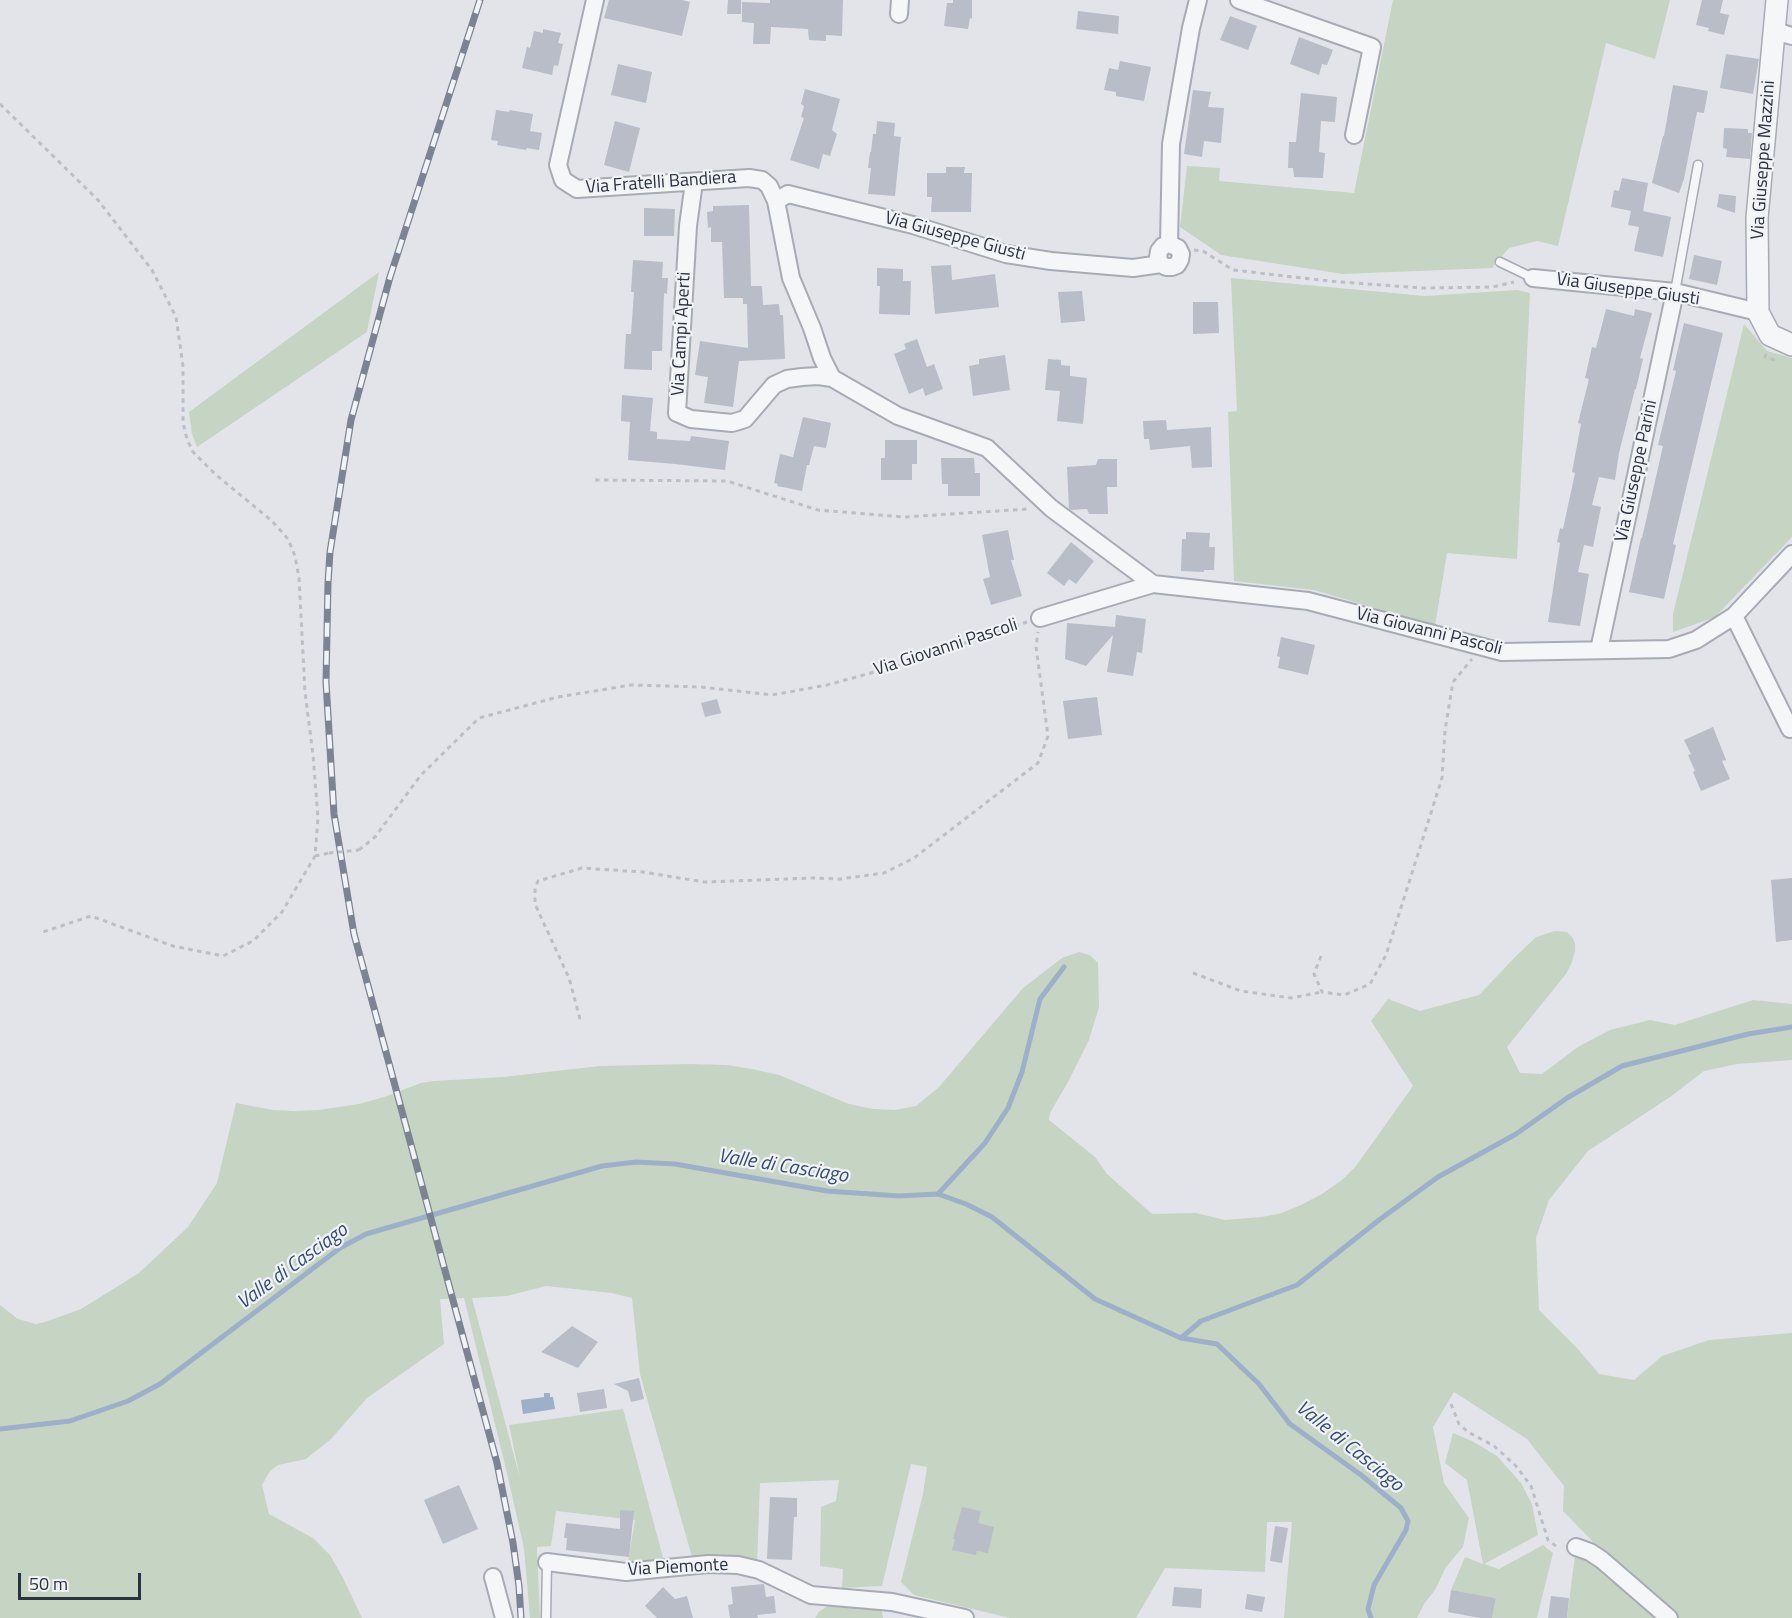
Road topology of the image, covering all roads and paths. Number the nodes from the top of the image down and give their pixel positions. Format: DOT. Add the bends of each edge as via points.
graph roads {
  1 [pos="595,0"];
  2 [pos="1198,0"];
  3 [pos="1239,0"];
  4 [pos="1777,0"];
  5 [pos="1784,33"];
  6 [pos="0,104"];
  7 [pos="1354,135"];
  8 [pos="1698,165"];
  9 [pos="694,182"];
  10 [pos="782,197"];
  11 [pos="1173,246"];
  12 [pos="1500,262"];
  13 [pos="1533,278"];
  14 [pos="1675,292"];
  15 [pos="1758,312"];
  16 [pos="1792,345"];
  17 [pos="832,378"];
  18 [pos="595,480"];
  19 [pos="1051,508"];
  20 [pos="1792,554"];
  21 [pos="1153,584"];
  22 [pos="1734,616"];
  23 [pos="1040,618"];
  24 [pos="1599,650"];
  25 [pos="1502,652"];
  26 [pos="1790,729"];
  27 [pos="315,856"];
  28 [pos="43,932"];
  29 [pos="1321,957"];
  30 [pos="1193,974"];
  31 [pos="1322,992"];
  32 [pos="580,1019"];
  33 [pos="1451,1404"];
  34 [pos="1557,1547"];
  35 [pos="1576,1547"];
  36 [pos="547,1562"];
  37 [pos="493,1576"];
  38 [pos="504,1618"];
  39 [pos="546,1618"];
  40 [pos="965,1618"];
  41 [pos="1669,1618"];
  1 -- 9 [label="street, Via Fratelli Bandiera" via="558,165 563,180 577,189"];
  2 -- 11 [label="street" via="1171,144"];
  3 -- 7 [label="street" via="1372,47"];
  4 -- 5 [label="street, Via Giuseppe Mazzini"];
  5 -- 15 [label="street, Via Giuseppe Mazzini" via="1757,218"];
  6 -- 27 [label="path" via="98,200 152,270 176,316 183,366 183,423 193,452 272,520 288,539 299,578 305,692 318,818"];
  8 -- 14 [label="lane"];
  9 -- 10 [label="street, Via Fratelli Bandiera" via="762,180"];
  9 -- 17 [label="street, Via Campi Aperti" via="677,413 732,423 745,419 774,385 787,379"];
  10 -- 11 [label="street, Via Giuseppe Giusti" via="913,225 1005,254 1051,261 1172,267 1181,254"];
  10 -- 17 [label="street" via="792,278"];
  11 -- 13 [label="path" via="1203,251 1233,270 1329,281 1422,288 1493,287"];
  12 -- 13 [label="lane"];
  13 -- 14 [label="street, Via Giuseppe Giusti"];
  14 -- 15 [label="street, Via Giuseppe Giusti"];
  14 -- 24 [label="street, Via Giuseppe Parini"];
  15 -- 16 [label="street" via="1770,335"];
  17 -- 19 [label="street" via="898,416 987,448"];
  18 -- 19 [label="path" via="727,481 818,510 904,517"];
  19 -- 21 [label="street"];
  20 -- 22 [label="street, Via Giovanni Pascoli"];
  21 -- 23 [label="street, Via Giovanni Pascoli"];
  21 -- 25 [label="street, Via Giovanni Pascoli" via="1308,601"];
  22 -- 24 [label="street, Via Giovanni Pascoli" via="1696,640 1669,648"];
  22 -- 26 [label="street"];
  23 -- 27 [label="path, Via Giovanni Pascoli, bridge" via="900,664 772,695 701,687 631,686 558,697 479,718 421,775 375,837 358,850"];
  23 -- 32 [label="path" via="1036,647 1048,736 1038,763 914,858 884,873 840,879 704,882 582,868 538,881 535,904 569,978"];
  24 -- 25 [label="street, Via Giovanni Pascoli"];
  25 -- 31 [label="path" via="1475,656 1453,682 1442,778 1386,955 1370,984 1344,995"];
  27 -- 28 [label="path" via="282,912 253,941 223,956 173,946 91,916"];
  29 -- 31 [label="path" via="1314,974"];
  30 -- 31 [label="path" via="1241,991 1281,997"];
  33 -- 34 [label="path" via="1459,1424 1494,1446 1531,1486 1548,1540"];
  35 -- 41 [label="street" via="1602,1560"];
  36 -- 39 [label="lane, Via Piemonte"];
  36 -- 40 [label="street, Via Piemonte" via="626,1572 738,1565 759,1570 811,1595 892,1602"];
  37 -- 38 [label="street"];
}
